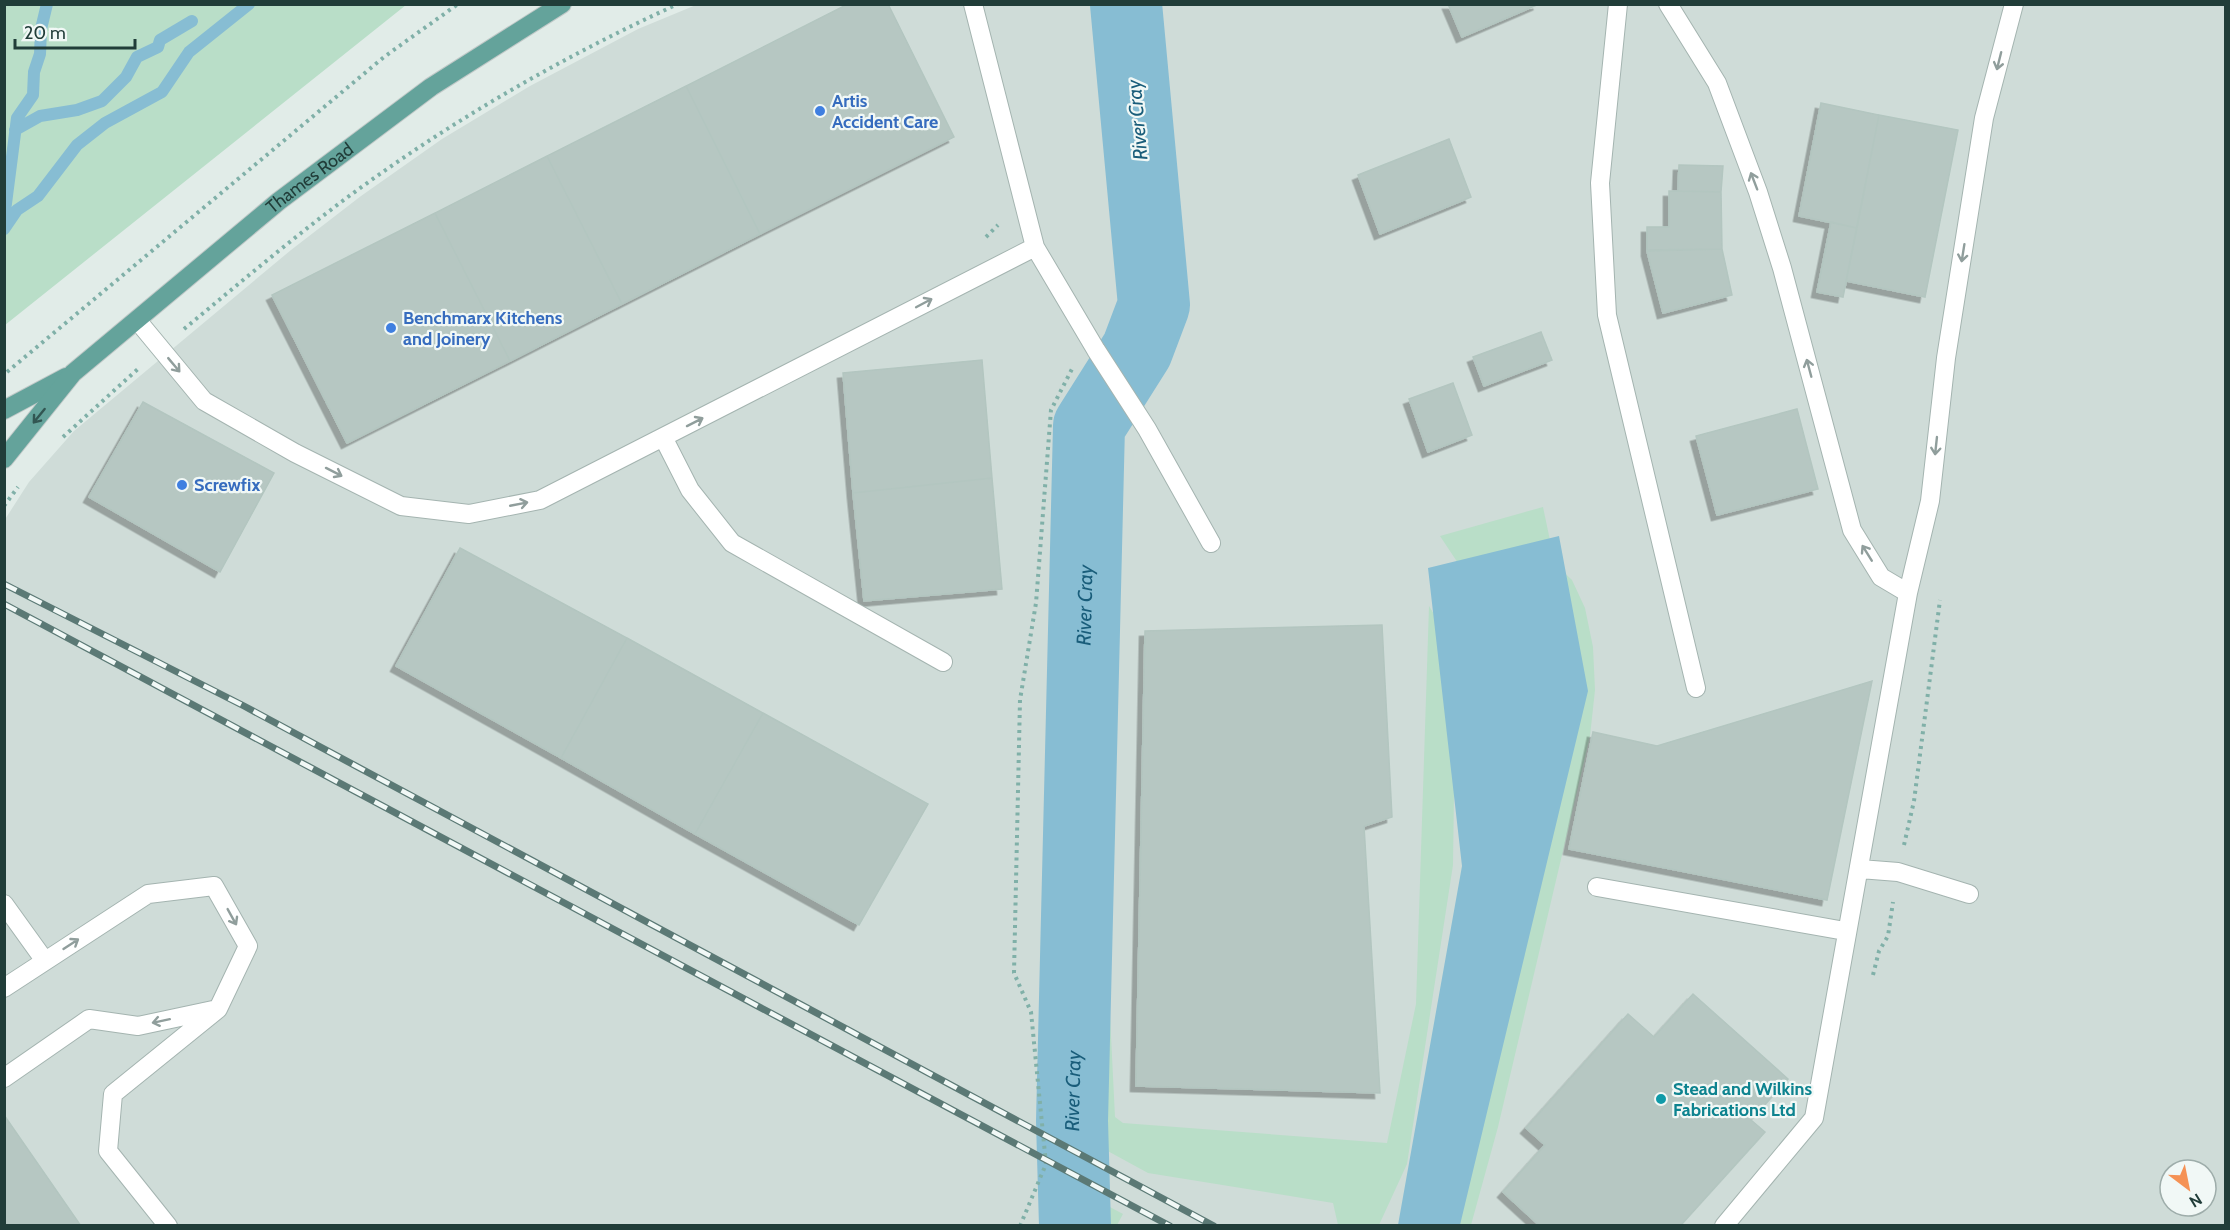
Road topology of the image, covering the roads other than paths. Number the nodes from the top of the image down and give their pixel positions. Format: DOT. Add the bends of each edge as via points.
graph roads {
  1 [pos="562,4"];
  2 [pos="973,4"];
  3 [pos="1618,4"];
  4 [pos="1668,4"];
  5 [pos="2014,4"];
  6 [pos="1035,247"];
  7 [pos="136,320"];
  8 [pos="73,373"];
  9 [pos="4,410"];
  10 [pos="664,439"];
  11 [pos="4,459"];
  12 [pos="1211,543"];
  13 [pos="1908,593"];
  14 [pos="943,662"];
  15 [pos="1696,688"];
  16 [pos="1860,869"];
  17 [pos="1597,887"];
  18 [pos="1969,894"];
  19 [pos="4,904"];
  20 [pos="1845,931"];
  21 [pos="45,961"];
  22 [pos="4,988"];
  23 [pos="218,1009"];
  24 [pos="4,1078"];
  25 [pos="168,1226"];
  26 [pos="1724,1226"];
  1 -- 7 [label="main road, Thames Road" via="431,87 279,201"];
  2 -- 6 [label="street"];
  3 -- 15 [label="street" via="1600,183 1607,315"];
  13 -- 4 [label="street, one-way" via="1881,576 1852,530 1758,192 1717,83"];
  5 -- 13 [label="street, one-way" via="1984,118 1946,358 1930,501"];
  10 -- 6 [label="street, one-way"];
  6 -- 12 [label="street"];
  7 -- 8 [label="main road, Thames Road"];
  7 -- 10 [label="street, one-way" via="204,401 295,453 401,506 470,514 540,500"];
  8 -- 9 [label="main road, Thames Road"];
  8 -- 11 [label="main road, Thames Road, one-way"];
  10 -- 14 [label="street" via="690,490 732,543"];
  13 -- 16 [label="street"];
  16 -- 18 [label="street" via="1898,872"];
  16 -- 20 [label="street"];
  17 -- 20 [label="street"];
  19 -- 21 [label="street"];
  20 -- 26 [label="street" via="1814,1118"];
  21 -- 22 [label="street"];
  21 -- 23 [label="street, one-way" via="148,894 214,886 248,946"];
  23 -- 24 [label="street, one-way" via="138,1026 89,1019"];
  23 -- 25 [label="street" via="113,1094 108,1151"];
}
